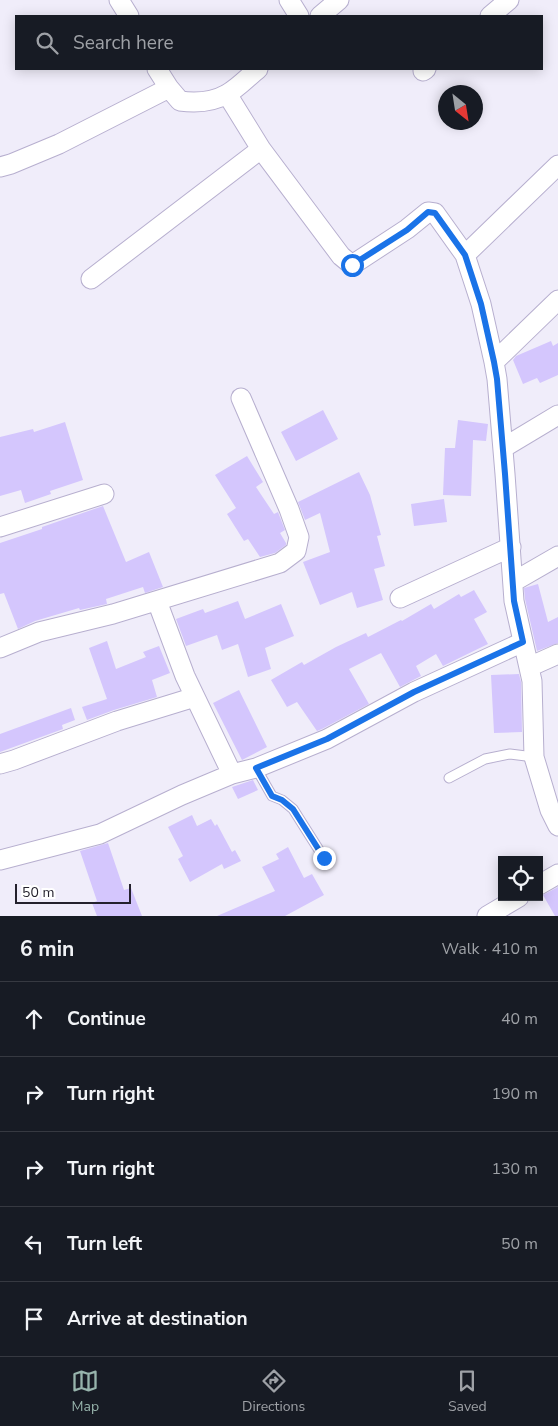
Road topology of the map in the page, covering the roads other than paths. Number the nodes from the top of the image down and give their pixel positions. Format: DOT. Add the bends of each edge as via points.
graph roads {
  1 [pos="119,0"];
  2 [pos="289,0"];
  3 [pos="339,0"];
  4 [pos="509,0"];
  5 [pos="128,15"];
  6 [pos="297,15"];
  7 [pos="321,15"];
  8 [pos="491,15"];
  9 [pos="158,70"];
  10 [pos="257,70"];
  11 [pos="169,88"];
  12 [pos="226,94"];
  13 [pos="261,149"];
  14 [pos="558,165"];
  15 [pos="0,167"];
  16 [pos="465,255"];
  17 [pos="91,279"];
  18 [pos="558,300"];
  19 [pos="494,362"];
  20 [pos="241,398"];
  21 [pos="558,415"];
  22 [pos="503,448"];
  23 [pos="104,494"];
  24 [pos="0,527"];
  25 [pos="511,547"];
  26 [pos="558,556"];
  27 [pos="513,582"];
  28 [pos="400,598"];
  29 [pos="157,601"];
  30 [pos="523,642"];
  31 [pos="0,648"];
  32 [pos="558,654"];
  33 [pos="529,667"];
  34 [pos="195,697"];
  35 [pos="534,757"];
  36 [pos="0,764"];
  37 [pos="256,768"];
  38 [pos="232,774"];
  39 [pos="449,778"];
  40 [pos="558,826"];
  41 [pos="324,858"];
  42 [pos="0,860"];
  43 [pos="558,874"];
  44 [pos="543,883"];
  45 [pos="512,901"];
  46 [pos="487,916"];
  1 -- 5 [label="street"];
  2 -- 6 [label="street"];
  3 -- 7 [label="street"];
  4 -- 8 [label="street"];
  9 -- 11 [label="street"];
  10 -- 12 [label="street"];
  11 -- 12 [label="street" via="180,102 195,103"];
  11 -- 15 [label="street" via="59,144"];
  12 -- 13 [label="street"];
  13 -- 16 [label="street" via="340,256 352,265 407,230 428,212 435,213"];
  13 -- 17 [label="street"];
  14 -- 16 [label="street"];
  16 -- 19 [label="street" via="481,304"];
  18 -- 19 [label="street"];
  19 -- 22 [label="street"];
  20 -- 29 [label="street" via="289,509 299,537 296,551 280,563"];
  21 -- 22 [label="street"];
  22 -- 25 [label="street"];
  23 -- 24 [label="street"];
  25 -- 27 [label="street"];
  25 -- 28 [label="street"];
  26 -- 27 [label="street"];
  27 -- 30 [label="street"];
  29 -- 31 [label="street" via="39,632"];
  29 -- 34 [label="street"];
  30 -- 33 [label="street"];
  30 -- 37 [label="street" via="414,692 327,739"];
  32 -- 33 [label="street"];
  33 -- 35 [label="street"];
  34 -- 36 [label="street" via="117,721"];
  34 -- 38 [label="street"];
  35 -- 39 [label="lane" via="510,754 485,759"];
  35 -- 40 [label="street"];
  37 -- 38 [label="street"];
  37 -- 41 [label="lane" via="272,796 293,809"];
  38 -- 42 [label="street" via="100,834"];
  43 -- 44 [label="street"];
  45 -- 46 [label="street"];
}
